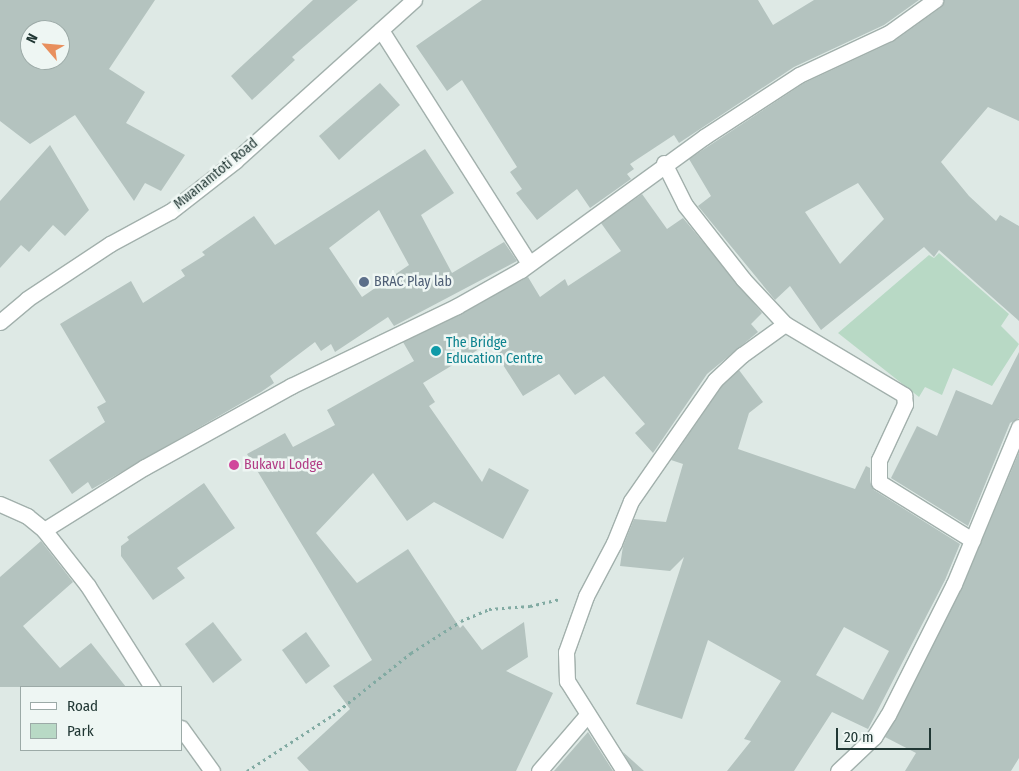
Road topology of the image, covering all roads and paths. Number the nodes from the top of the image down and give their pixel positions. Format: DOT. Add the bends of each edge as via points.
graph roads {
  1 [pos="414,0"];
  2 [pos="935,0"];
  3 [pos="381,30"];
  4 [pos="664,164"];
  5 [pos="529,263"];
  6 [pos="0,322"];
  7 [pos="785,324"];
  8 [pos="1019,428"];
  9 [pos="0,504"];
  10 [pos="44,530"];
  11 [pos="972,540"];
  12 [pos="586,596"];
  13 [pos="151,686"];
  14 [pos="587,715"];
  15 [pos="182,729"];
  16 [pos="212,771"];
  17 [pos="247,771"];
  18 [pos="539,771"];
  19 [pos="624,771"];
  20 [pos="838,771"];
  1 -- 3 [label="street, Mwanamtoti Road"];
  2 -- 4 [label="street" via="889,33 800,76"];
  3 -- 5 [label="street"];
  3 -- 6 [label="street, Mwanamtoti Road" via="235,161 171,211 110,244 26,299"];
  4 -- 5 [label="street"];
  4 -- 7 [label="street" via="685,204 743,279"];
  5 -- 10 [label="street" via="457,306 318,372 153,462"];
  7 -- 11 [label="street" via="904,395 905,404 879,460 879,482"];
  7 -- 12 [label="street" via="742,355 709,388 631,501 614,543"];
  8 -- 11 [label="street"];
  9 -- 10 [label="street" via="27,516"];
  10 -- 13 [label="street" via="88,586"];
  11 -- 20 [label="street" via="954,584 888,715 874,737"];
  12 -- 14 [label="street" via="566,652 564,669"];
  12 -- 17 [label="path" via="489,609 461,621 411,653 333,715"];
  14 -- 18 [label="street"];
  14 -- 19 [label="street"];
  15 -- 16 [label="street"];
}
